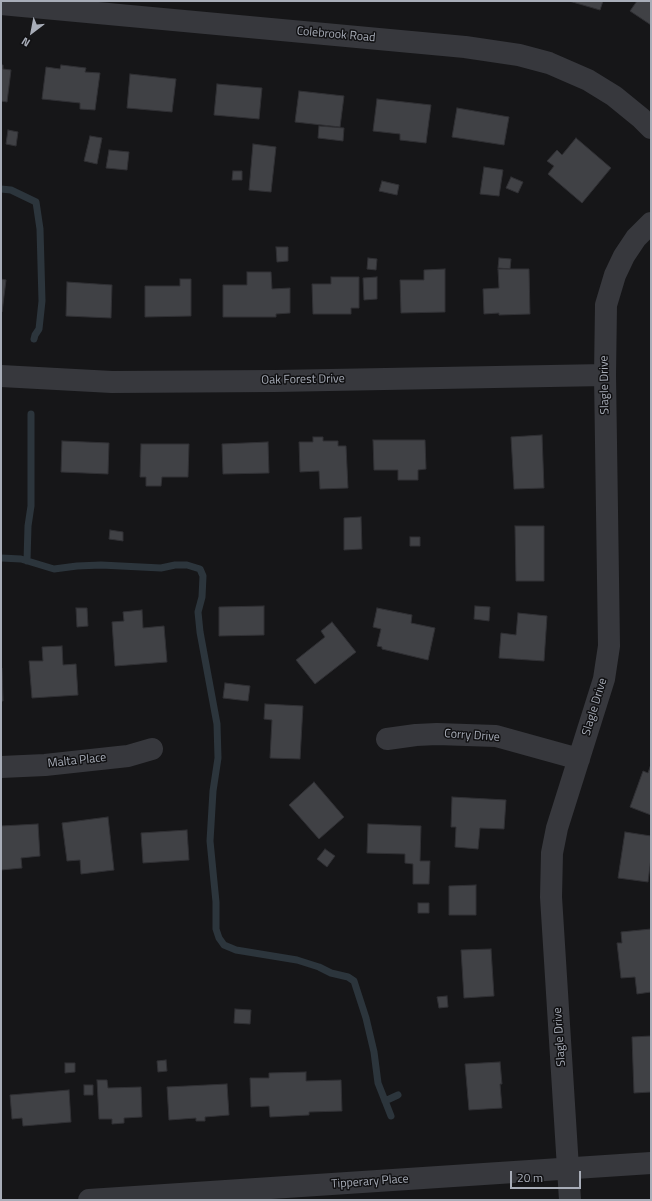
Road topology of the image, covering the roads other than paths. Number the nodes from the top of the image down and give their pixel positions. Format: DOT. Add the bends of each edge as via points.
graph roads {
  1 [pos="1,4"];
  2 [pos="651,128"];
  3 [pos="651,223"];
  4 [pos="604,375"];
  5 [pos="1,376"];
  6 [pos="387,739"];
  7 [pos="152,748"];
  8 [pos="579,759"];
  9 [pos="1,767"];
  10 [pos="651,1163"];
  11 [pos="568,1169"];
  12 [pos="89,1200"];
  13 [pos="570,1200"];
  1 -- 2 [label="street, Colebrook Road" via="457,46 519,55 549,63 588,80 614,96"];
  3 -- 4 [label="street, Slagle Drive" via="636,238 615,275 606,305"];
  4 -- 5 [label="street, Oak Forest Drive" via="112,382"];
  4 -- 8 [label="street, Slagle Drive" via="609,646 604,679"];
  6 -- 8 [label="street, Corry Drive" via="437,734 496,736"];
  7 -- 9 [label="street, Malta Place" via="128,756"];
  8 -- 11 [label="street, Slagle Drive" via="556,828 552,853 551,897"];
  10 -- 11 [label="street, Tipperary Place"];
  11 -- 12 [label="street, Tipperary Place"];
  11 -- 13 [label="street, Slagle Drive"];
}
